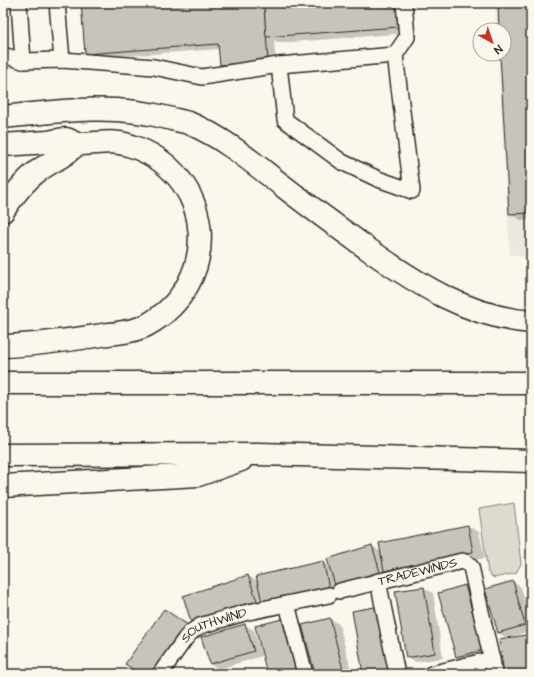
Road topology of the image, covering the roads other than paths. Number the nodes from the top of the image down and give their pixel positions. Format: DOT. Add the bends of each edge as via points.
graph roads {
  1 [pos="19,3"];
  2 [pos="57,3"];
  3 [pos="404,3"];
  4 [pos="3,55"];
  5 [pos="395,55"];
  6 [pos="62,60"];
  7 [pos="23,61"];
  8 [pos="279,65"];
  9 [pos="3,116"];
  10 [pos="76,144"];
  11 [pos="3,145"];
  12 [pos="3,211"];
  13 [pos="531,322"];
  14 [pos="3,346"];
  15 [pos="3,383"];
  16 [pos="531,383"];
  17 [pos="258,454"];
  18 [pos="3,455"];
  19 [pos="531,461"];
  20 [pos="3,486"];
  21 [pos="378,581"];
  22 [pos="334,593"];
  23 [pos="287,604"];
  24 [pos="492,659"];
  25 [pos="160,674"];
  26 [pos="305,674"];
  27 [pos="397,674"];
  28 [pos="431,674"];
  29 [pos="495,674"];
  1 -- 7 [label="street"];
  2 -- 6 [label="street"];
  3 -- 5 [label="street" via="407,37"];
  4 -- 7 [label="street"];
  5 -- 8 [label="street"];
  5 -- 8 [label="street" via="412,191 342,162 285,120"];
  6 -- 7 [label="street"];
  6 -- 8 [label="street" via="154,67 202,76"];
  9 -- 13 [label="highway" via="108,108 131,109 190,124 226,142 324,218 400,272 450,300 483,312"];
  10 -- 11 [label="highway" via="65,139"];
  10 -- 12 [label="highway" via="69,152 36,172 16,192"];
  10 -- 14 [label="highway" via="109,141 130,146 149,154 171,171 189,195 199,224 199,260 192,278 176,303 162,316 145,326 65,341"];
  15 -- 16 [label="highway"];
  17 -- 18 [label="highway"];
  17 -- 19 [label="highway"];
  17 -- 20 [label="highway" via="198,475"];
  21 -- 22 [label="street, TRADEWINDS"];
  21 -- 24 [label="street, TRADEWINDS" via="462,561 467,563"];
  21 -- 27 [label="street"];
  22 -- 23 [label="street, SOUTHWIND"];
  23 -- 25 [label="street, SOUTHWIND" via="200,626 185,639"];
  23 -- 26 [label="street"];
  24 -- 28 [label="street"];
  24 -- 29 [label="street, TRADEWINDS"];
}
